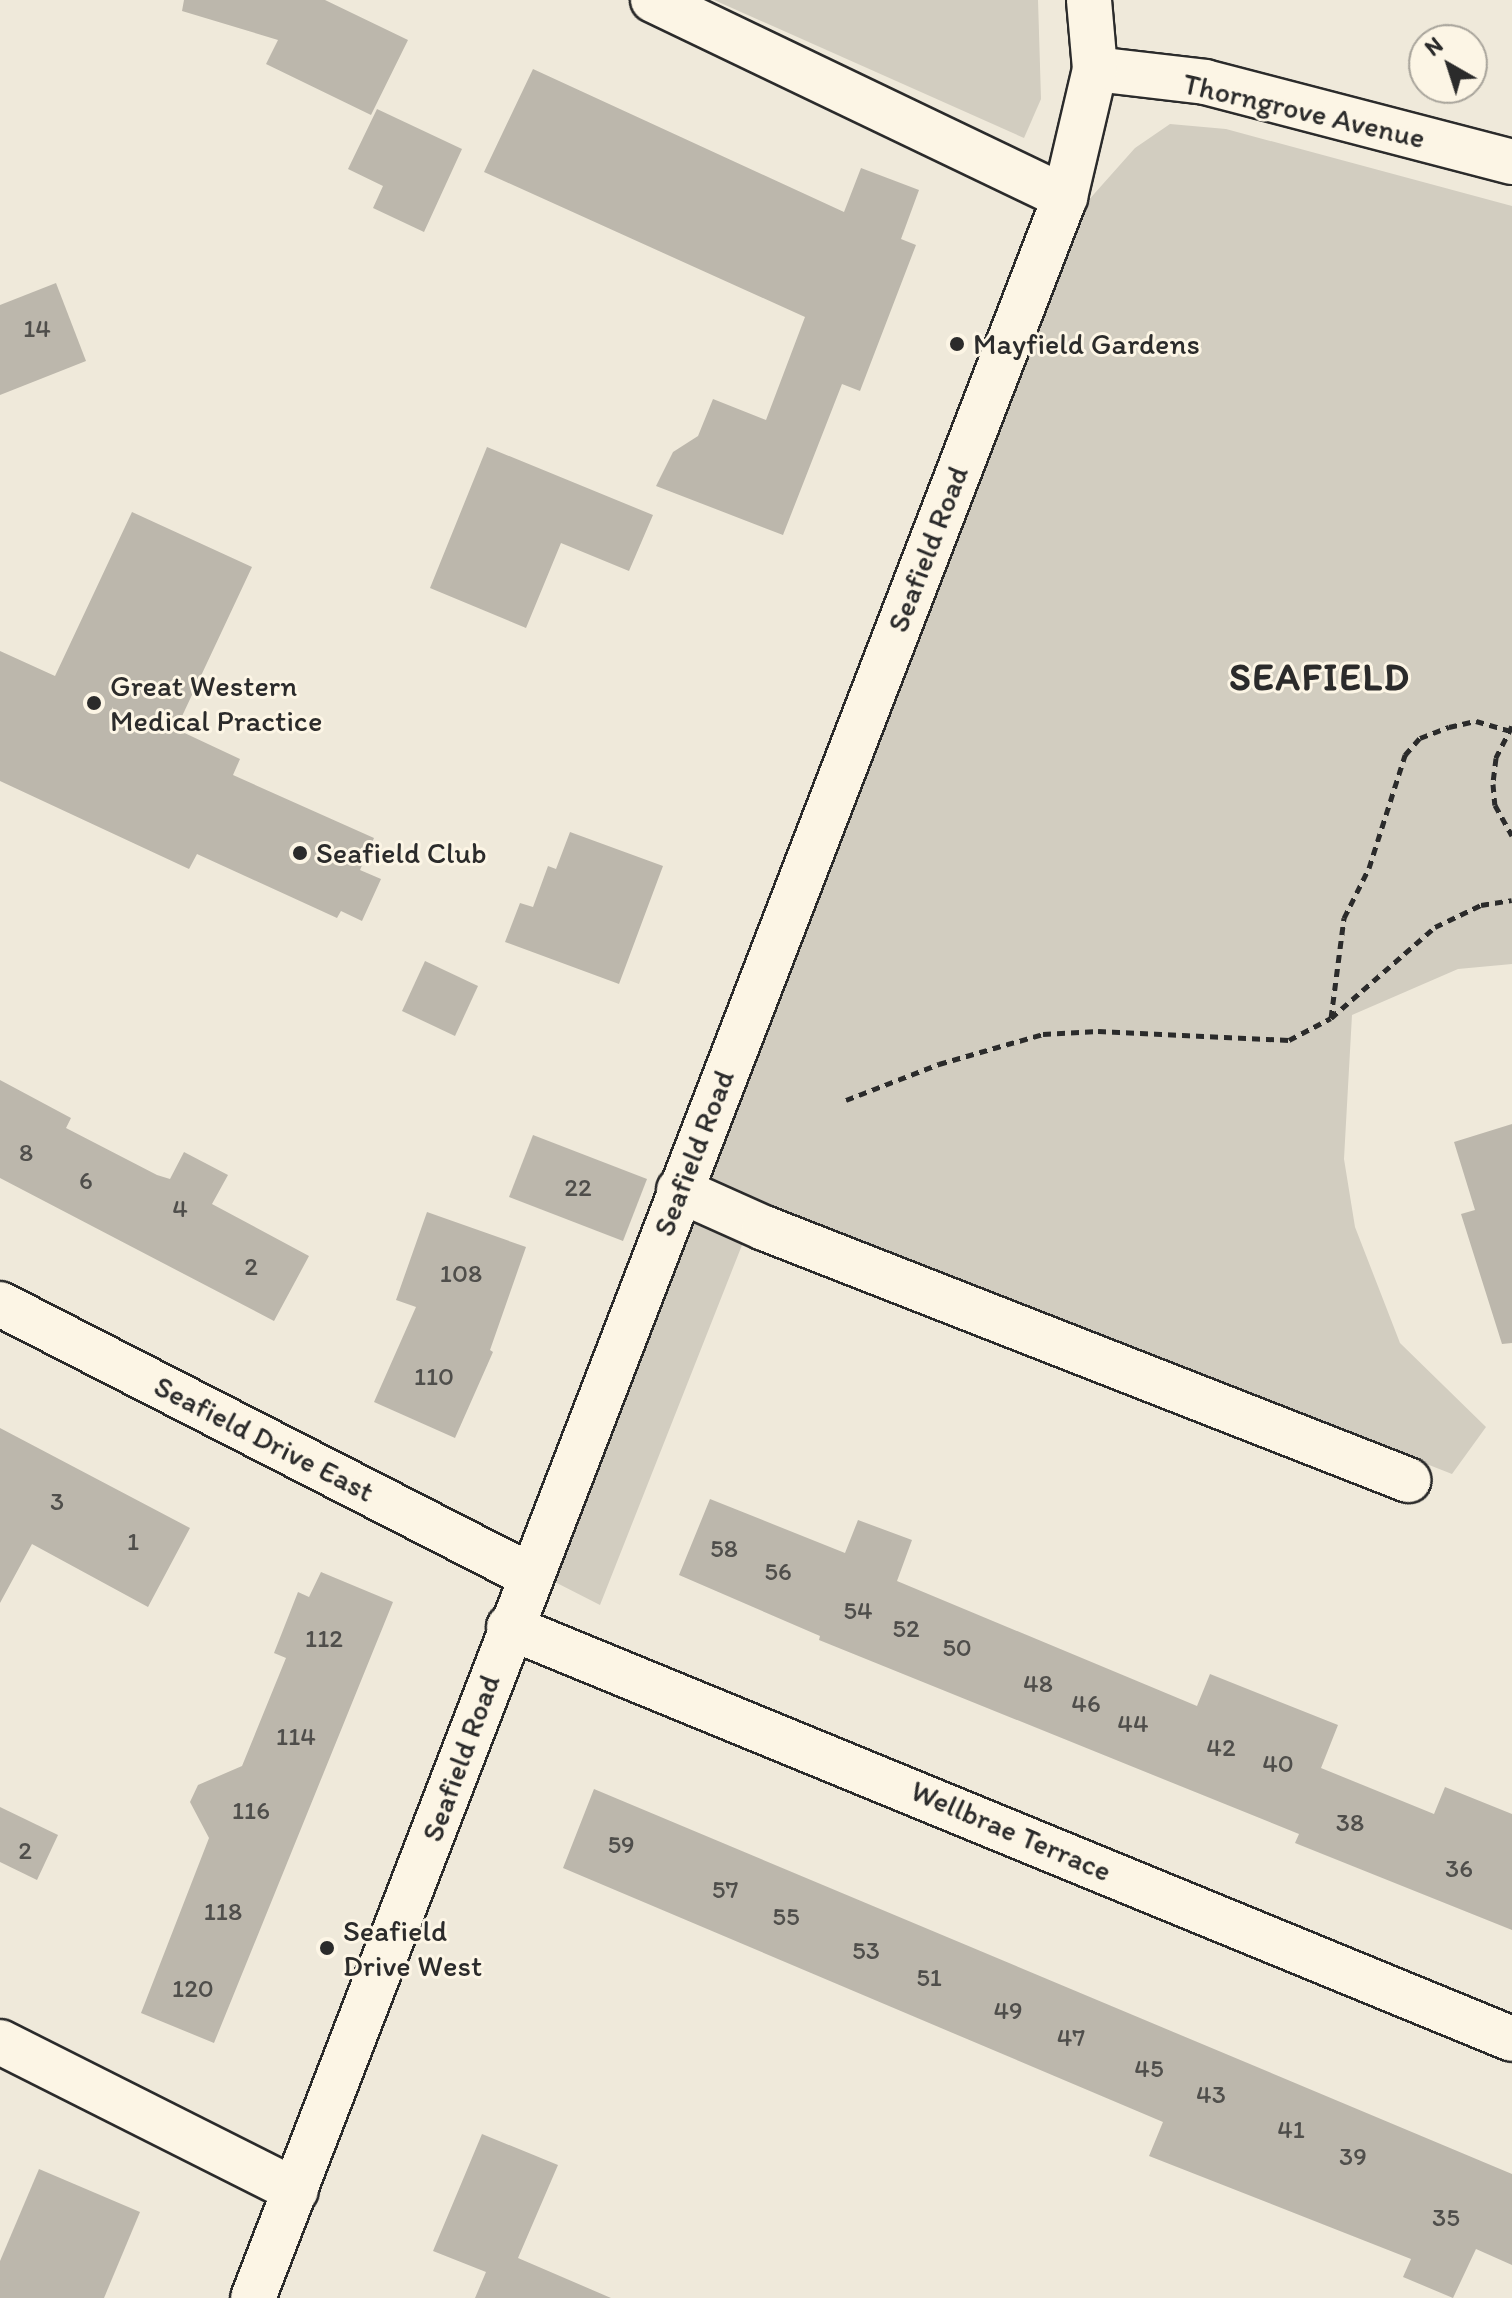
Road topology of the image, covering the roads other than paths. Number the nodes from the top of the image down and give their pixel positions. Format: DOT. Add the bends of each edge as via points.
graph roads {
  1 [pos="653,0"];
  2 [pos="1089,0"];
  3 [pos="1095,69"];
  4 [pos="1512,162"];
  5 [pos="1065,197"];
  6 [pos="679,1190"];
  7 [pos="0,1304"];
  8 [pos="1408,1480"];
  9 [pos="529,1575"];
  10 [pos="509,1627"];
  11 [pos="1512,2039"];
  12 [pos="0,2042"];
  13 [pos="296,2191"];
  14 [pos="253,2298"];
  1 -- 5 [label="street"];
  2 -- 3 [label="street, Seafield Road"];
  3 -- 4 [label="street, Thorngrove Avenue" via="1205,82"];
  3 -- 5 [label="street, Seafield Road"];
  5 -- 6 [label="street, Seafield Road"];
  6 -- 8 [label="street"];
  6 -- 9 [label="street, Seafield Road"];
  7 -- 9 [label="street, Seafield Drive East"];
  9 -- 10 [label="street, Seafield Road"];
  10 -- 11 [label="street, Wellbrae Terrace"];
  10 -- 13 [label="street, Seafield Road"];
  12 -- 13 [label="street"];
  13 -- 14 [label="street, Seafield Road"];
}
